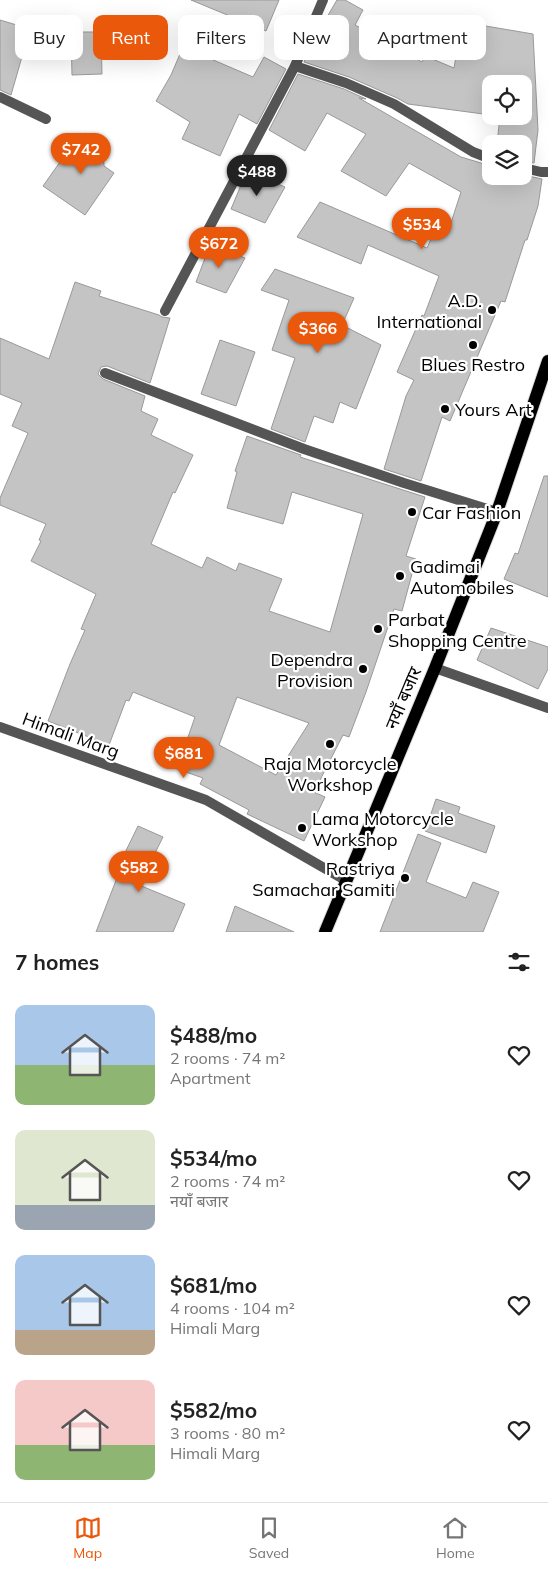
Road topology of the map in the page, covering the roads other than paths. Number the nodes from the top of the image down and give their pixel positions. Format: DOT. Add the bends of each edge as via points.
graph roads {
  1 [pos="323,0"];
  2 [pos="295,66"];
  3 [pos="0,96"];
  4 [pos="46,119"];
  5 [pos="482,156"];
  6 [pos="532,170"];
  7 [pos="548,172"];
  8 [pos="166,311"];
  9 [pos="548,362"];
  10 [pos="106,373"];
  11 [pos="497,512"];
  12 [pos="435,668"];
  13 [pos="548,708"];
  14 [pos="0,727"];
  15 [pos="346,880"];
  16 [pos="325,932"];
  1 -- 2 [label="street"];
  2 -- 5 [label="street" via="394,104"];
  2 -- 8 [label="street"];
  3 -- 4 [label="street"];
  6 -- 7 [label="street"];
  9 -- 11 [label="main road, नयाँ बजार"];
  10 -- 11 [label="street" via="313,452"];
  11 -- 12 [label="main road, नयाँ बजार"];
  12 -- 13 [label="street"];
  12 -- 15 [label="main road, नयाँ बजार"];
  14 -- 15 [label="street, Himali Marg" via="206,800"];
  15 -- 16 [label="main road, नयाँ बजार"];
}
